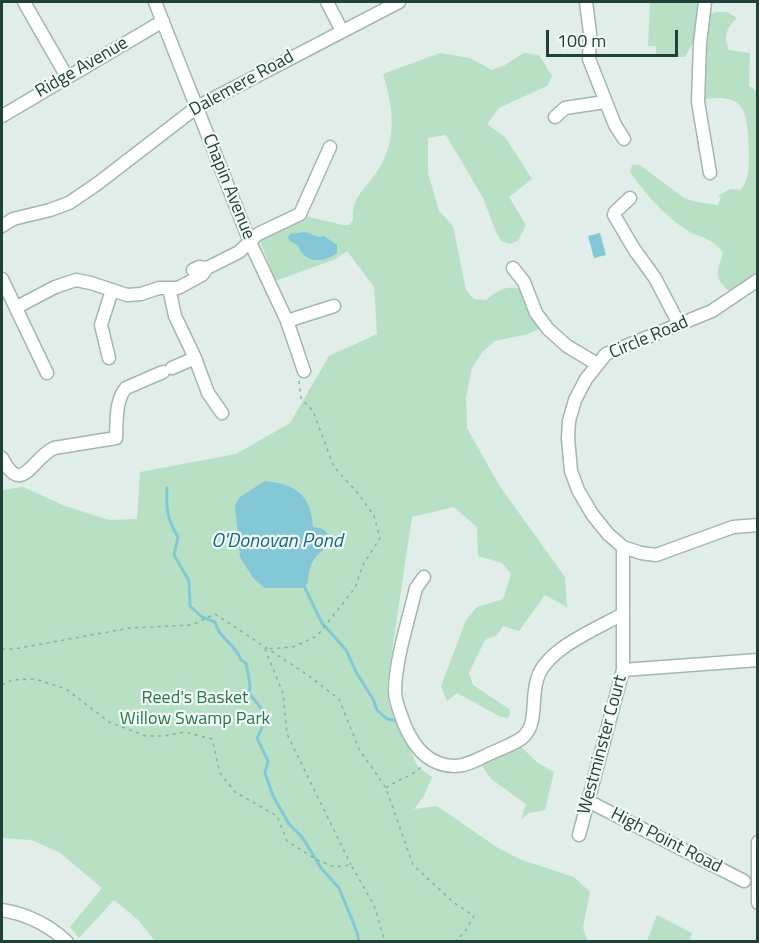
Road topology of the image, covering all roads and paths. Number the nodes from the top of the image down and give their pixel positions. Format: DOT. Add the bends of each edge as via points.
graph roads {
  1 [pos="24,2"];
  2 [pos="155,2"];
  3 [pos="327,2"];
  4 [pos="399,2"];
  5 [pos="586,2"];
  6 [pos="705,2"];
  7 [pos="163,21"];
  8 [pos="342,31"];
  9 [pos="67,77"];
  10 [pos="605,102"];
  11 [pos="197,107"];
  12 [pos="2,116"];
  13 [pos="555,117"];
  14 [pos="624,139"];
  15 [pos="330,147"];
  16 [pos="710,173"];
  17 [pos="630,198"];
  18 [pos="2,226"];
  19 [pos="250,242"];
  20 [pos="207,268"];
  21 [pos="513,268"];
  22 [pos="193,270"];
  23 [pos="2,279"];
  24 [pos="758,280"];
  25 [pos="169,288"];
  26 [pos="112,291"];
  27 [pos="334,306"];
  28 [pos="16,307"];
  29 [pos="287,321"];
  30 [pos="679,324"];
  31 [pos="109,358"];
  32 [pos="195,358"];
  33 [pos="597,364"];
  34 [pos="303,369"];
  35 [pos="47,373"];
  36 [pos="222,413"];
  37 [pos="2,458"];
  38 [pos="758,525"];
  39 [pos="623,547"];
  40 [pos="424,577"];
  41 [pos="623,614"];
  42 [pos="2,649"];
  43 [pos="265,649"];
  44 [pos="758,660"];
  45 [pos="623,670"];
  46 [pos="2,685"];
  47 [pos="429,759"];
  48 [pos="386,788"];
  49 [pos="588,801"];
  50 [pos="579,835"];
  51 [pos="758,842"];
  52 [pos="351,865"];
  53 [pos="744,881"];
  54 [pos="757,903"];
  55 [pos="2,910"];
  56 [pos="67,942"];
  57 [pos="385,942"];
  58 [pos="454,942"];
  1 -- 9 [label="street"];
  2 -- 7 [label="street, Chapin Avenue"];
  3 -- 8 [label="street"];
  4 -- 8 [label="street, Dalemere Road"];
  5 -- 10 [label="street" via="589,59"];
  6 -- 16 [label="street" via="698,102"];
  7 -- 9 [label="street, Ridge Avenue"];
  7 -- 11 [label="street, Chapin Avenue"];
  8 -- 11 [label="street, Dalemere Road"];
  9 -- 12 [label="street, Ridge Avenue"];
  10 -- 13 [label="street" via="565,108"];
  10 -- 14 [label="street"];
  11 -- 18 [label="street, Dalemere Road" via="69,203 13,219"];
  11 -- 19 [label="street, Chapin Avenue"];
  15 -- 19 [label="street" via="300,214 258,234"];
  17 -- 30 [label="street" via="614,215"];
  19 -- 20 [label="street"];
  19 -- 29 [label="street, Chapin Avenue"];
  20 -- 22 [label="street"];
  20 -- 25 [label="street" via="178,288"];
  21 -- 33 [label="street" via="548,329"];
  23 -- 28 [label="street"];
  24 -- 30 [label="street, Circle Road" via="712,311"];
  25 -- 26 [label="street" via="127,295"];
  25 -- 32 [label="street" via="175,316"];
  26 -- 28 [label="street" via="76,280"];
  26 -- 31 [label="street" via="101,325"];
  27 -- 29 [label="street"];
  28 -- 35 [label="street"];
  29 -- 34 [label="street, Chapin Avenue"];
  30 -- 33 [label="street, Circle Road" via="606,354"];
  32 -- 36 [label="street" via="208,393"];
  32 -- 37 [label="street" via="122,391 116,438 54,448 21,476 9,471"];
  33 -- 39 [label="street, Circle Road" via="575,400 569,421 571,471 592,514"];
  34 -- 43 [label="path" via="298,386 301,398 313,411 334,467 374,516 380,538 363,565 356,588 317,636 292,646"];
  38 -- 39 [label="street" via="732,527 656,555"];
  39 -- 41 [label="street, Westminster Court"];
  40 -- 47 [label="street" via="416,588 395,694 413,742"];
  41 -- 45 [label="street, Westminster Court"];
  41 -- 47 [label="street" via="550,657 535,684 530,728 520,739 466,764 455,766"];
  42 -- 43 [label="path" via="130,628 192,625 215,614"];
  43 -- 48 [label="path" via="339,699 359,749"];
  43 -- 52 [label="path" via="283,693 287,734"];
  44 -- 45 [label="street"];
  45 -- 49 [label="street, Westminster Court"];
  46 -- 52 [label="path" via="12,680 35,680 66,689 109,722 146,736 185,732 212,739 220,773 235,792 277,816 287,841 316,860 335,867"];
  47 -- 48 [label="path" via="416,773"];
  48 -- 58 [label="path" via="413,866 474,916"];
  49 -- 50 [label="street, Westminster Court"];
  49 -- 53 [label="street, High Point Road"];
  51 -- 54 [label="street"];
  52 -- 57 [label="path" via="374,905"];
  55 -- 56 [label="street" via="39,922"];
}
